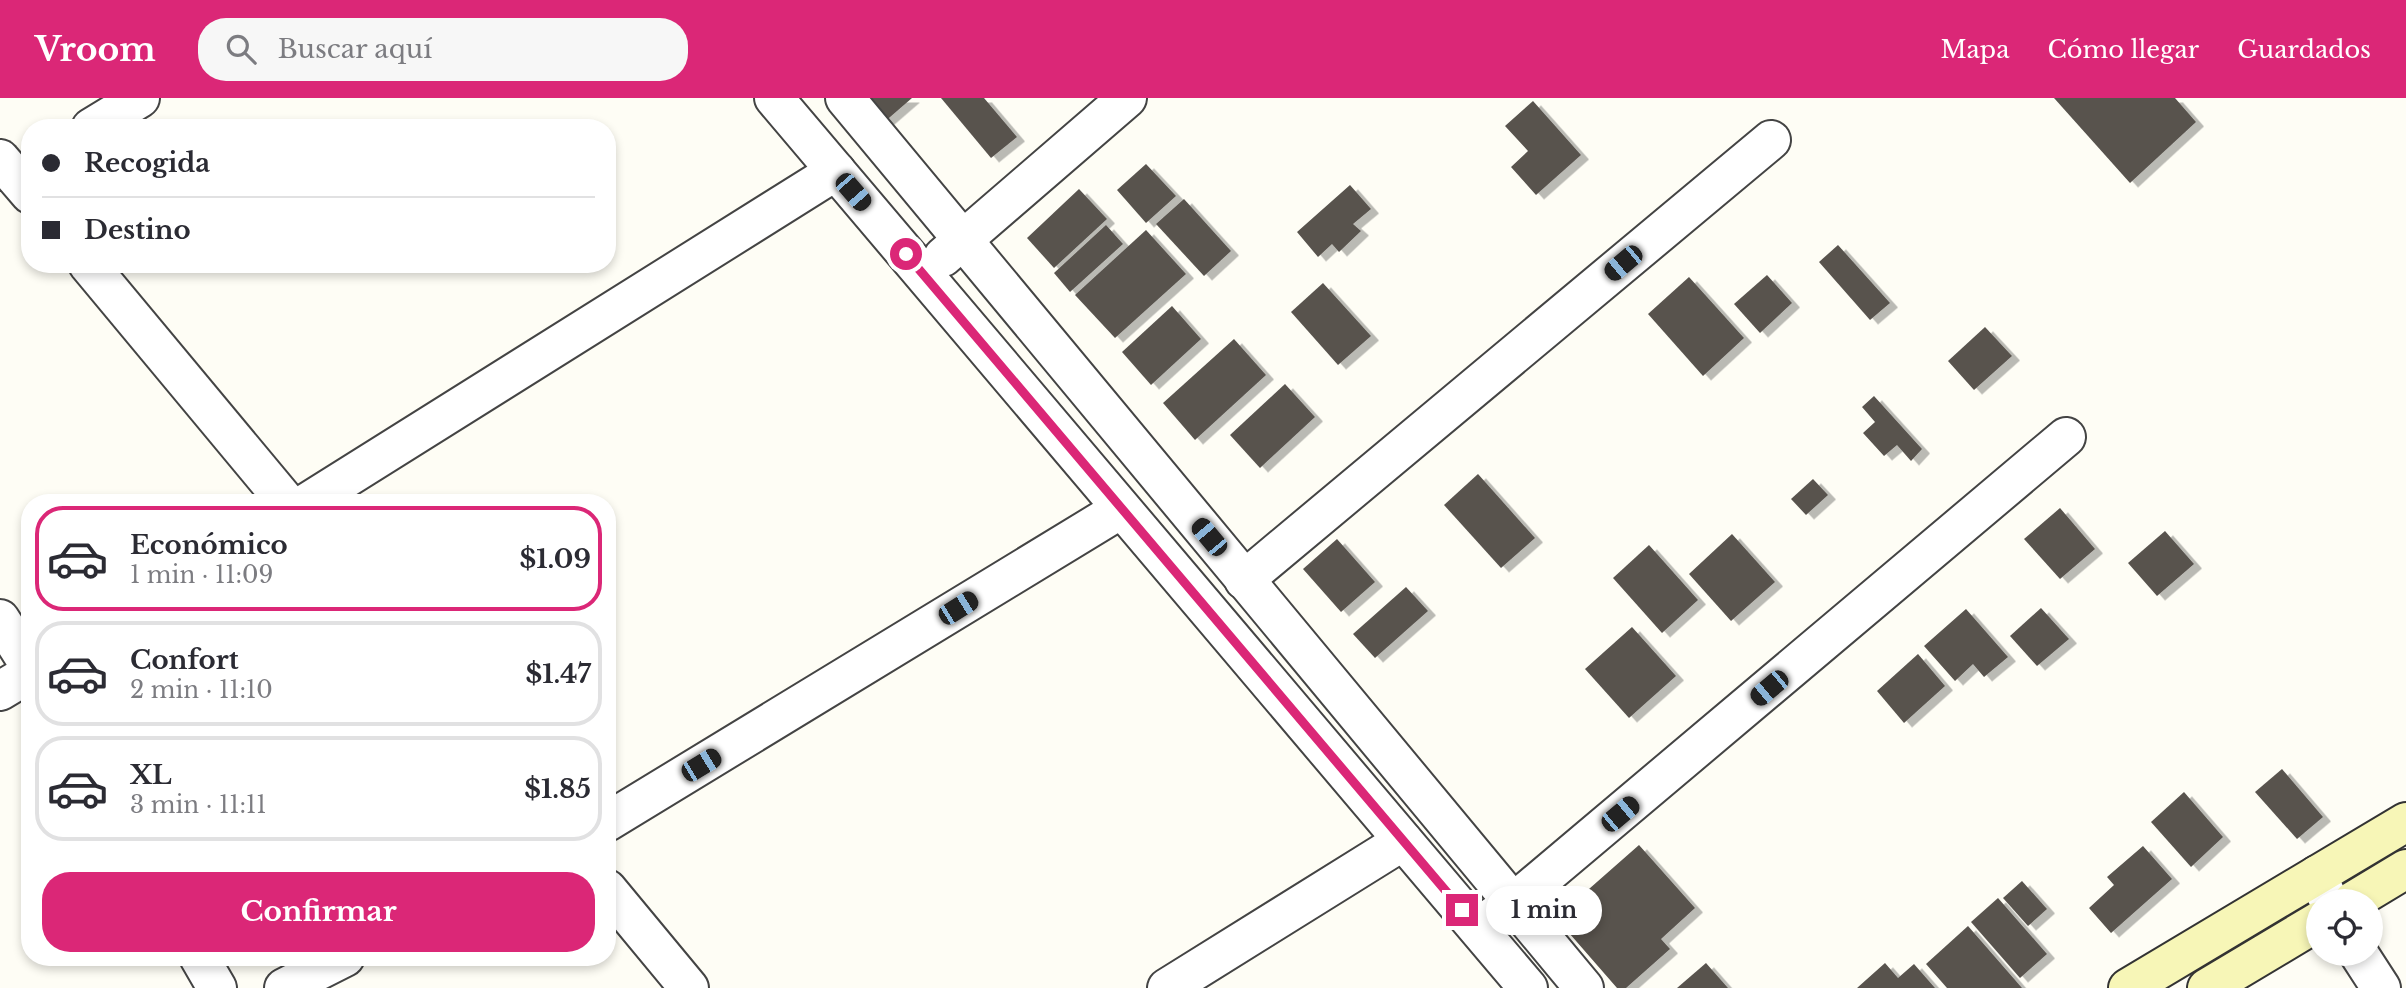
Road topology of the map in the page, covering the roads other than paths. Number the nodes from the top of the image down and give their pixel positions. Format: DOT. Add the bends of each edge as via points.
graph roads {
  1 [pos="140,98"];
  2 [pos="774,98"];
  3 [pos="845,98"];
  4 [pos="1127,98"];
  5 [pos="106,119"];
  6 [pos="1771,140"];
  7 [pos="836,171"];
  8 [pos="963,240"];
  9 [pos="95,273"];
  10 [pos="923,274"];
  11 [pos="2066,437"];
  12 [pos="279,494"];
  13 [pos="321,494"];
  14 [pos="1121,509"];
  15 [pos="1244,580"];
  16 [pos="0,619"];
  17 [pos="21,652"];
  18 [pos="21,678"];
  19 [pos="0,691"];
  20 [pos="616,817"];
  21 [pos="2406,822"];
  22 [pos="1403,841"];
  23 [pos="2406,869"];
  24 [pos="2323,888"];
  25 [pos="2373,889"];
  26 [pos="616,900"];
  27 [pos="1513,903"];
  28 [pos="1476,928"];
  29 [pos="2306,930"];
  30 [pos="204,966"];
  31 [pos="327,966"];
  32 [pos="2367,966"];
  33 [pos="217,988"];
  34 [pos="284,988"];
  35 [pos="690,988"];
  36 [pos="1167,988"];
  37 [pos="1528,988"];
  38 [pos="1584,988"];
  39 [pos="2127,988"];
  40 [pos="2207,988"];
  41 [pos="2381,988"];
  1 -- 5 [label="street"];
  2 -- 7 [label="street"];
  3 -- 8 [label="street"];
  4 -- 8 [label="street"];
  6 -- 15 [label="street"];
  7 -- 10 [label="street"];
  7 -- 13 [label="street"];
  8 -- 10 [label="street"];
  8 -- 15 [label="street"];
  9 -- 12 [label="street"];
  10 -- 14 [label="street"];
  11 -- 27 [label="street"];
  14 -- 20 [label="street"];
  14 -- 22 [label="street"];
  15 -- 27 [label="street"];
  16 -- 17 [label="street"];
  18 -- 19 [label="street"];
  21 -- 24 [label="street"];
  22 -- 28 [label="street"];
  22 -- 36 [label="street"];
  23 -- 25 [label="street"];
  24 -- 39 [label="street"];
  26 -- 35 [label="street"];
  27 -- 28 [label="street"];
  27 -- 38 [label="street"];
  28 -- 37 [label="street"];
  29 -- 40 [label="street"];
  30 -- 33 [label="street"];
  31 -- 34 [label="street"];
  32 -- 41 [label="street"];
}
